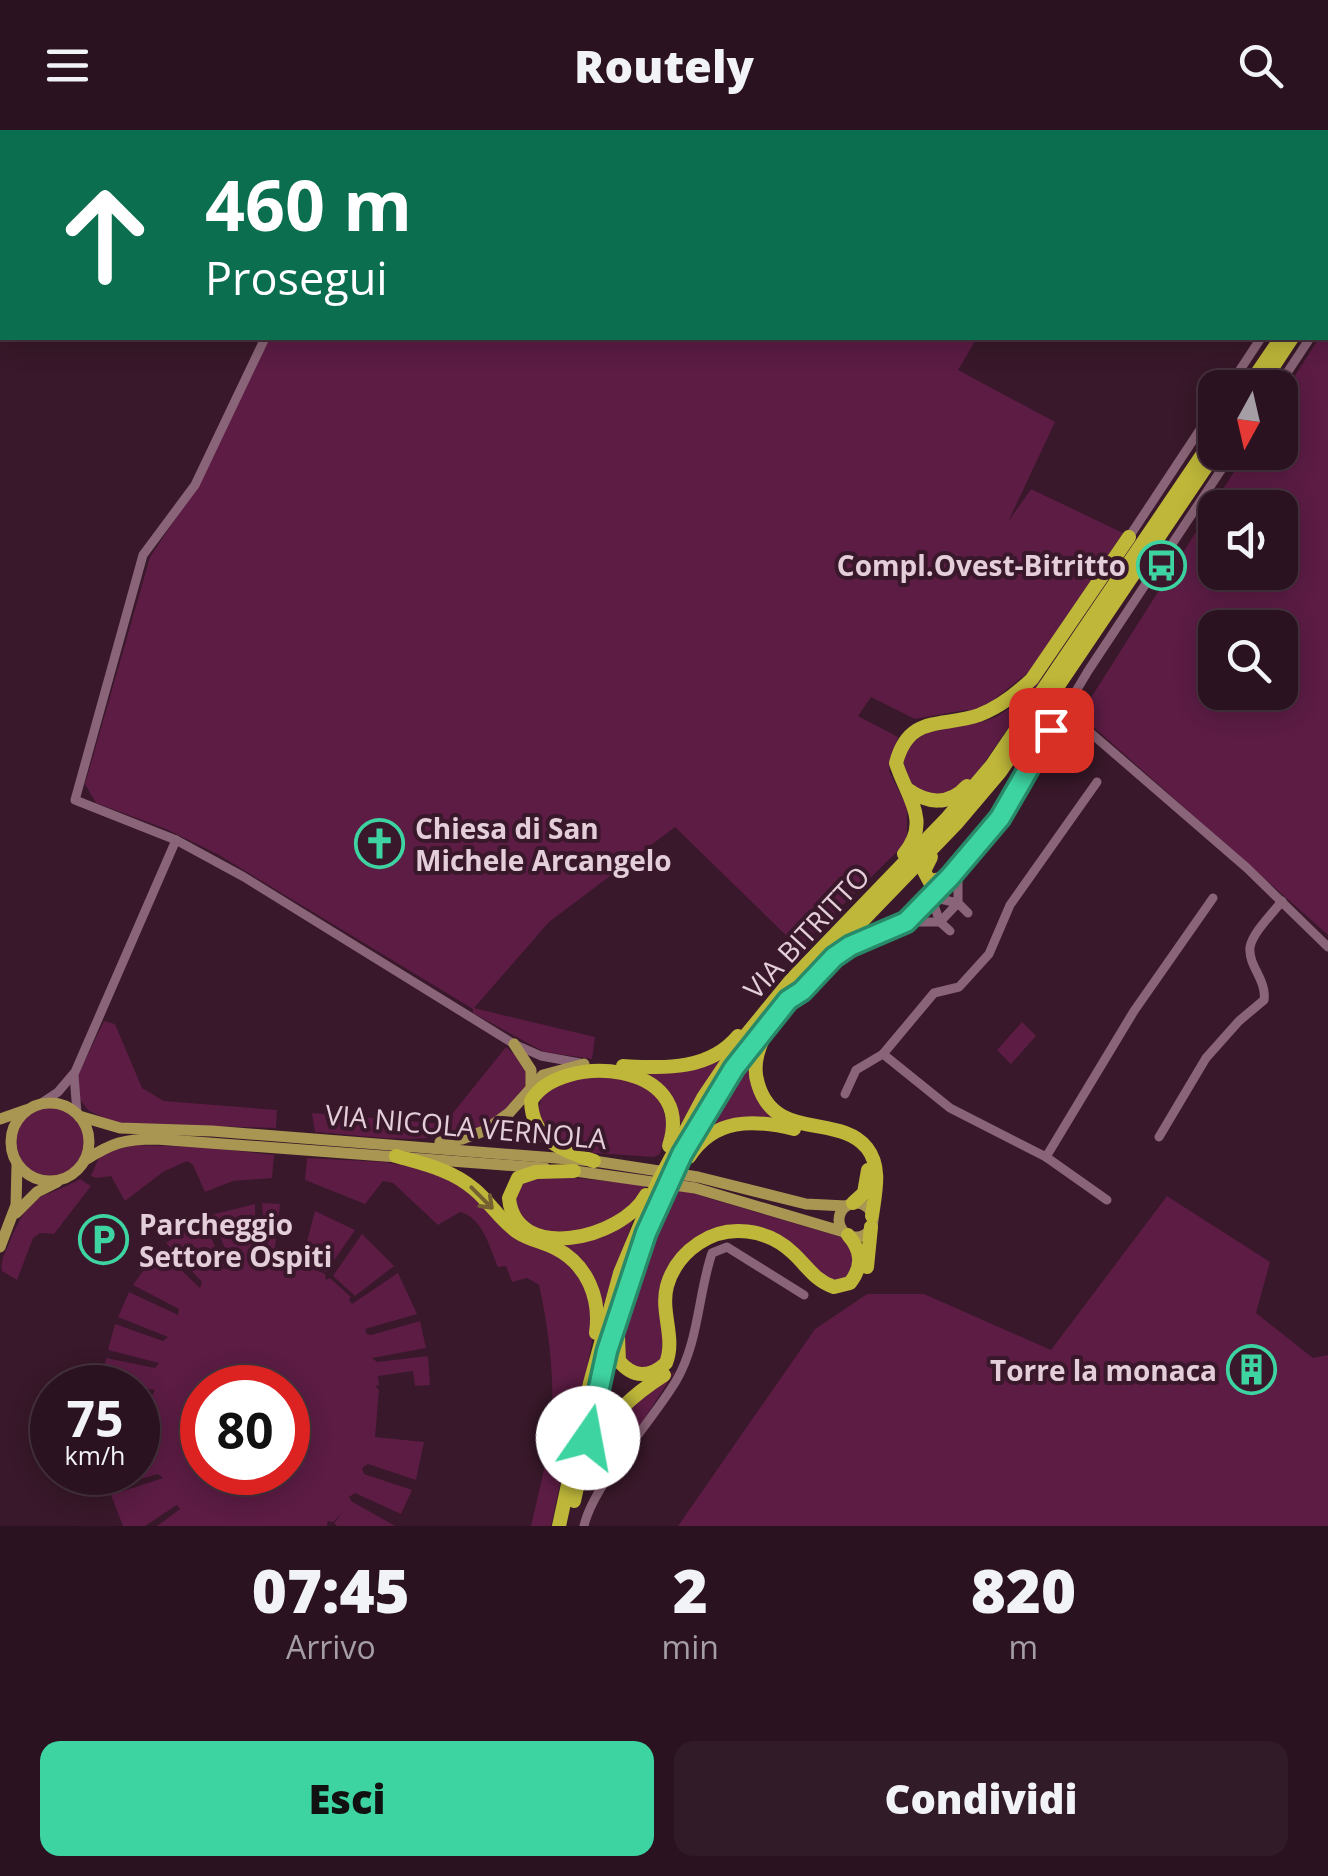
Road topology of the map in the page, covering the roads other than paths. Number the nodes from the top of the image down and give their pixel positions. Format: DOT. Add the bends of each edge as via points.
graph roads {
  1 [pos="264,340"];
  2 [pos="1260,340"];
  3 [pos="1279,340"];
  4 [pos="1291,340"];
  5 [pos="1309,340"];
  6 [pos="1240,370"];
  7 [pos="1259,370"];
  8 [pos="1271,370"];
  9 [pos="1289,370"];
  10 [pos="1198,432"];
  11 [pos="1198,461"];
  12 [pos="1204,470"];
  13 [pos="1222,470"];
  14 [pos="1129,536"];
  15 [pos="1042,694"];
  16 [pos="1064,709"];
  17 [pos="1097,782"];
  18 [pos="906,788"];
  19 [pos="982,793"];
  20 [pos="176,840"];
  21 [pos="955,872"];
  22 [pos="885,883"];
  23 [pos="931,889"];
  24 [pos="1213,898"];
  25 [pos="1282,901"];
  26 [pos="958,903"];
  27 [pos="968,912"];
  28 [pos="906,922"];
  29 [pos="940,922"];
  30 [pos="950,931"];
  31 [pos="823,946"];
  32 [pos="1328,947"];
  33 [pos="788,1000"];
  34 [pos="514,1044"];
  35 [pos="883,1054"];
  36 [pos="584,1064"];
  37 [pos="74,1072"];
  38 [pos="531,1086"];
  39 [pos="845,1094"];
  40 [pos="34,1107"];
  41 [pos="78,1115"];
  42 [pos="0,1120"];
  43 [pos="1159,1137"];
  44 [pos="260,1139"];
  45 [pos="0,1145"];
  46 [pos="399,1150"];
  47 [pos="675,1155"];
  48 [pos="1046,1157"];
  49 [pos="15,1160"];
  50 [pos="85,1160"];
  51 [pos="594,1160"];
  52 [pos="574,1170"];
  53 [pos="62,1180"];
  54 [pos="1107,1200"];
  55 [pos="650,1204"];
  56 [pos="850,1205"];
  57 [pos="14,1216"];
  58 [pos="872,1221"];
  59 [pos="646,1233"];
  60 [pos="846,1233"];
  61 [pos="0,1247"];
  62 [pos="804,1294"];
  63 [pos="590,1382"];
  64 [pos="581,1472"];
  65 [pos="603,1487"];
  66 [pos="559,1526"];
  67 [pos="568,1526"];
  68 [pos="584,1526"];
  1 -- 20 [label="street" via="195,485 143,555 75,800"];
  2 -- 6 [label="street"];
  3 -- 7 [label="highway"];
  4 -- 8 [label="highway"];
  5 -- 9 [label="street"];
  10 -- 14 [label="street"];
  11 -- 15 [label="highway, VIA BITRITTO"];
  12 -- 19 [label="highway, VIA BITRITTO"];
  13 -- 16 [label="street"];
  14 -- 18 [label="highway" via="1019,692 988,711 934,723 906,738 896,762"];
  15 -- 18 [label="highway" via="961,793 934,802"];
  15 -- 22 [label="highway, VIA BITRITTO" via="962,802"];
  16 -- 21 [label="street" via="1000,818"];
  16 -- 25 [label="street"];
  17 -- 35 [label="street" via="1010,905 982,963 959,987 934,993"];
  18 -- 22 [label="highway" via="917,812 916,834"];
  19 -- 23 [label="highway" via="927,863"];
  19 -- 33 [label="highway, VIA BITRITTO"];
  20 -- 34 [label="street"];
  20 -- 37 [label="street"];
  21 -- 23 [label="highway"];
  21 -- 26 [label="street"];
  22 -- 31 [label="highway, VIA BITRITTO"];
  23 -- 26 [label="street"];
  23 -- 28 [label="street"];
  23 -- 29 [label="street"];
  24 -- 48 [label="street" via="1134,1011"];
  25 -- 32 [label="street"];
  25 -- 43 [label="street" via="1250,951 1264,1000 1206,1058"];
  26 -- 27 [label="street"];
  26 -- 29 [label="street"];
  28 -- 29 [label="street"];
  28 -- 33 [label="highway" via="843,950"];
  29 -- 30 [label="street"];
  31 -- 36 [label="highway" via="794,967 734,1041 706,1059 670,1068"];
  31 -- 47 [label="highway, VIA BITRITTO" via="742,1040"];
  33 -- 47 [label="highway, VIA BITRITTO"];
  33 -- 58 [label="highway" via="757,1054 760,1091 781,1116 853,1137 868,1149 876,1168"];
  34 -- 36 [label="street"];
  34 -- 38 [label="main road" via="531,1070"];
  35 -- 39 [label="street" via="856,1070"];
  35 -- 48 [label="street" via="950,1108"];
  36 -- 38 [label="main road"];
  37 -- 40 [label="street"];
  37 -- 41 [label="street"];
  38 -- 46 [label="main road" via="508,1113 474,1136"];
  40 -- 41 [label="main road" via="58,1104"];
  40 -- 42 [label="main road"];
  40 -- 49 [label="main road" via="15,1126"];
  41 -- 44 [label="main road, VIA NICOLA VERNOLA" via="120,1128"];
  41 -- 50 [label="main road" via="88,1132"];
  44 -- 46 [label="main road, VIA NICOLA VERNOLA"];
  44 -- 50 [label="main road, VIA NICOLA VERNOLA" via="135,1139 105,1146"];
  45 -- 49 [label="main road"];
  46 -- 51 [label="main road, VIA NICOLA VERNOLA"];
  46 -- 52 [label="main road, VIA NICOLA VERNOLA"];
  46 -- 63 [label="highway, one-way" via="460,1179 519,1234 558,1249 584,1272 598,1323"];
  47 -- 51 [label="highway" via="668,1104 648,1081 608,1072 547,1082 531,1101 535,1125 557,1148"];
  47 -- 55 [label="highway"];
  47 -- 55 [label="highway, VIA BITRITTO"];
  47 -- 56 [label="highway" via="741,1122 842,1140 861,1152 868,1168 867,1187"];
  48 -- 54 [label="street"];
  49 -- 53 [label="main road" via="36,1179"];
  49 -- 57 [label="main road"];
  50 -- 53 [label="main road"];
  51 -- 56 [label="main road, VIA NICOLA VERNOLA" via="806,1204"];
  52 -- 55 [label="highway" via="518,1178 509,1198 515,1220 541,1234 589,1236"];
  52 -- 60 [label="main road, VIA NICOLA VERNOLA" via="696,1188"];
  53 -- 57 [label="main road"];
  55 -- 59 [label="highway, VIA BITRITTO"];
  55 -- 63 [label="highway, VIA BITRITTO" via="620,1272"];
  56 -- 58 [label="main road" via="863,1204"];
  56 -- 60 [label="main road" via="839,1221"];
  57 -- 61 [label="main road"];
  58 -- 60 [label="main road" via="859,1236"];
  58 -- 64 [label="highway" via="864,1275 844,1293 817,1288 784,1253 757,1240 717,1240 696,1254 674,1289 677,1350 671,1369 618,1410"];
  59 -- 60 [label="highway" via="616,1352 625,1368 642,1375 666,1363 666,1288 681,1259 702,1240 730,1231 773,1238 834,1287 850,1283 860,1265"];
  59 -- 64 [label="highway, VIA BITRITTO" via="607,1351"];
  62 -- 65 [label="street" via="727,1247 712,1253 678,1378"];
  63 -- 66 [label="highway, VIA BITRITTO"];
  64 -- 65 [label="street"];
  64 -- 67 [label="highway, VIA BITRITTO"];
  65 -- 68 [label="street"];
}
